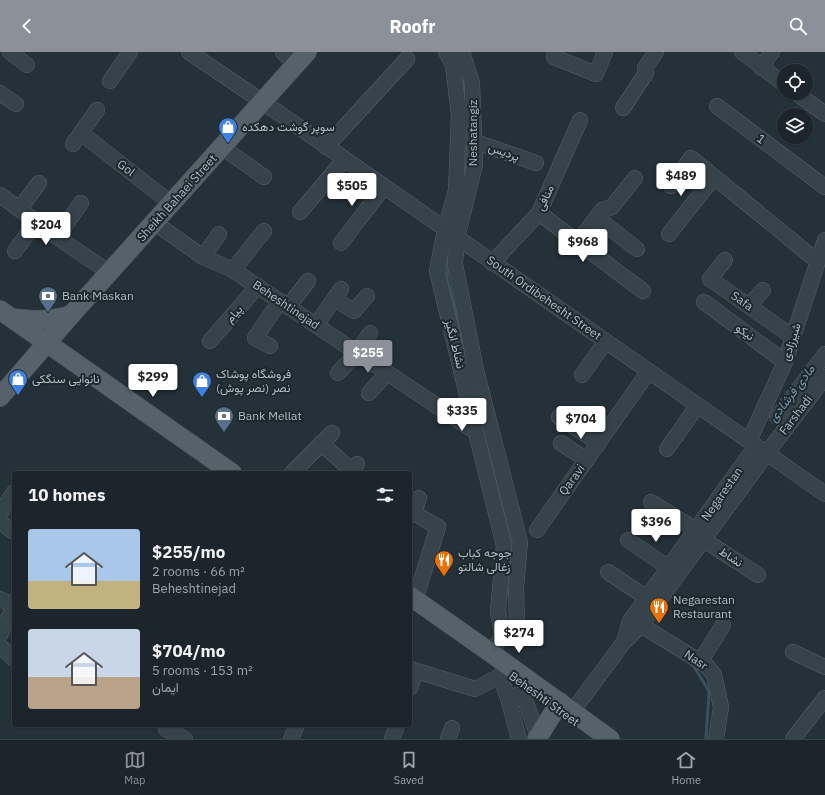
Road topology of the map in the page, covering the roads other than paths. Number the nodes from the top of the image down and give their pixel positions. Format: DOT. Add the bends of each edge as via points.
graph roads {
  1 [pos="10,52"];
  2 [pos="130,52"];
  3 [pos="189,52"];
  4 [pos="446,52"];
  5 [pos="462,52"];
  6 [pos="605,52"];
  7 [pos="656,52"];
  8 [pos="742,52"];
  9 [pos="772,52"];
  10 [pos="295,56"];
  11 [pos="554,57"];
  12 [pos="407,59"];
  13 [pos="27,65"];
  14 [pos="761,68"];
  15 [pos="777,79"];
  16 [pos="110,81"];
  17 [pos="0,93"];
  18 [pos="806,100"];
  19 [pos="263,102"];
  20 [pos="16,104"];
  21 [pos="717,106"];
  22 [pos="623,108"];
  23 [pos="97,110"];
  24 [pos="825,114"];
  25 [pos="580,120"];
  26 [pos="473,141"];
  27 [pos="326,146"];
  28 [pos="222,147"];
  29 [pos="344,160"];
  30 [pos="536,163"];
  31 [pos="264,177"];
  32 [pos="714,177"];
  33 [pos="635,178"];
  34 [pos="39,183"];
  35 [pos="671,186"];
  36 [pos="384,187"];
  37 [pos="825,187"];
  38 [pos="0,195"];
  39 [pos="81,202"];
  40 [pos="172,204"];
  41 [pos="19,209"];
  42 [pos="300,212"];
  43 [pos="539,213"];
  44 [pos="597,218"];
  45 [pos="36,222"];
  46 [pos="155,223"];
  47 [pos="445,230"];
  48 [pos="264,231"];
  49 [pos="219,234"];
  50 [pos="669,234"];
  51 [pos="57,237"];
  52 [pos="458,238"];
  53 [pos="825,240"];
  54 [pos="578,242"];
  55 [pos="341,243"];
  56 [pos="637,249"];
  57 [pos="15,251"];
  58 [pos="203,257"];
  59 [pos="725,260"];
  60 [pos="817,261"];
  61 [pos="492,262"];
  62 [pos="233,270"];
  63 [pos="110,273"];
  64 [pos="308,281"];
  65 [pos="258,286"];
  66 [pos="763,290"];
  67 [pos="643,291"];
  68 [pos="367,296"];
  69 [pos="704,302"];
  70 [pos="284,304"];
  71 [pos="749,306"];
  72 [pos="6,314"];
  73 [pos="71,315"];
  74 [pos="316,325"];
  75 [pos="370,333"];
  76 [pos="792,337"];
  77 [pos="606,341"];
  78 [pos="210,342"];
  79 [pos="270,346"];
  80 [pos="49,348"];
  81 [pos="357,353"];
  82 [pos="825,354"];
  83 [pos="785,362"];
  84 [pos="649,371"];
  85 [pos="469,372"];
  86 [pos="338,373"];
  87 [pos="387,373"];
  88 [pos="582,375"];
  89 [pos="825,377"];
  90 [pos="369,393"];
  91 [pos="0,396"];
  92 [pos="697,406"];
  93 [pos="559,417"];
  94 [pos="777,417"];
  95 [pos="476,432"];
  96 [pos="332,433"];
  97 [pos="322,443"];
  98 [pos="561,443"];
  99 [pos="598,443"];
  100 [pos="757,447"];
  101 [pos="667,449"];
  102 [pos="587,460"];
  103 [pos="358,464"];
  104 [pos="217,471"];
  105 [pos="229,471"];
  106 [pos="294,471"];
  107 [pos="825,494"];
  108 [pos="12,495"];
  109 [pos="419,498"];
  110 [pos="651,502"];
  111 [pos="0,514"];
  112 [pos="0,522"];
  113 [pos="537,530"];
  114 [pos="12,531"];
  115 [pos="700,535"];
  116 [pos="628,540"];
  117 [pos="669,568"];
  118 [pos="608,572"];
  119 [pos="758,575"];
  120 [pos="647,598"];
  121 [pos="0,599"];
  122 [pos="412,600"];
  123 [pos="12,604"];
  124 [pos="12,609"];
  125 [pos="723,625"];
  126 [pos="641,626"];
  127 [pos="0,635"];
  128 [pos="502,636"];
  129 [pos="624,642"];
  130 [pos="0,646"];
  131 [pos="793,652"];
  132 [pos="491,653"];
  133 [pos="12,656"];
  134 [pos="700,662"];
  135 [pos="825,667"];
  136 [pos="413,670"];
  137 [pos="504,670"];
  138 [pos="508,698"];
  139 [pos="825,698"];
  140 [pos="563,707"];
  141 [pos="396,727"];
  142 [pos="166,728"];
  143 [pos="538,738"];
  144 [pos="185,739"];
  145 [pos="392,739"];
  146 [pos="519,739"];
  147 [pos="599,739"];
  148 [pos="610,739"];
  149 [pos="716,739"];
  150 [pos="793,739"];
  1 -- 13 [label="street"];
  2 -- 16 [label="street"];
  3 -- 19 [label="street, South Ordibehesht Street"];
  4 -- 47 [label="street, نشاط انگیز" via="453,64 459,115 456,190"];
  5 -- 26 [label="street, Neshatangiz" via="472,83"];
  6 -- 11 [label="street" via="596,74"];
  7 -- 22 [label="street" via="645,68 646,73"];
  8 -- 14 [label="street"];
  9 -- 14 [label="street"];
  10 -- 19 [label="main road, Sheikh Bahaei Street"];
  12 -- 27 [label="street"];
  14 -- 15 [label="street"];
  17 -- 20 [label="street"];
  18 -- 24 [label="street"];
  19 -- 27 [label="street, South Ordibehesht Street"];
  19 -- 28 [label="main road, Sheikh Bahaei Street"];
  21 -- 37 [label="street, 1"];
  23 -- 40 [label="street, Gol" via="77,139"];
  25 -- 43 [label="street, منافی"];
  26 -- 30 [label="street, پردیس"];
  26 -- 52 [label="street, Neshatangiz" via="475,164"];
  27 -- 29 [label="street, South Ordibehesht Street"];
  28 -- 31 [label="street"];
  28 -- 40 [label="main road, Sheikh Bahaei Street"];
  29 -- 36 [label="street, South Ordibehesht Street"];
  29 -- 42 [label="street"];
  32 -- 35 [label="street" via="691,158"];
  32 -- 50 [label="street"];
  32 -- 60 [label="street"];
  33 -- 44 [label="street" via="612,207 602,210"];
  34 -- 41 [label="street"];
  36 -- 47 [label="street, South Ordibehesht Street"];
  36 -- 55 [label="street"];
  38 -- 41 [label="street"];
  39 -- 51 [label="street"];
  40 -- 46 [label="main road, Sheikh Bahaei Street"];
  41 -- 45 [label="street"];
  43 -- 54 [label="street"];
  43 -- 61 [label="street, منافی"];
  44 -- 54 [label="street"];
  44 -- 56 [label="street"];
  45 -- 51 [label="street"];
  45 -- 57 [label="street"];
  46 -- 58 [label="street, Beheshtinejad"];
  46 -- 63 [label="main road, Sheikh Bahaei Street"];
  47 -- 52 [label="street, South Ordibehesht Street"];
  47 -- 85 [label="street, نشاط انگیز" via="437,271"];
  48 -- 62 [label="street"];
  49 -- 58 [label="street"];
  51 -- 63 [label="street"];
  52 -- 61 [label="street, South Ordibehesht Street"];
  52 -- 85 [label="street, Neshatangiz" via="456,264"];
  53 -- 60 [label="street, شیرزادی"];
  54 -- 67 [label="street"];
  58 -- 62 [label="street, Beheshtinejad"];
  59 -- 71 [label="street, Safa" via="710,279"];
  60 -- 76 [label="street, شیرزادی"];
  61 -- 77 [label="street, South Ordibehesht Street"];
  62 -- 65 [label="street, Beheshtinejad"];
  63 -- 73 [label="main road, Sheikh Bahaei Street"];
  64 -- 70 [label="street"];
  65 -- 70 [label="street, Beheshtinejad"];
  65 -- 78 [label="street, پیام"];
  66 -- 71 [label="street"];
  68 -- 74 [label="street" via="354,311 338,294"];
  69 -- 83 [label="street, نیکو"];
  70 -- 74 [label="street, Beheshtinejad"];
  70 -- 79 [label="street" via="254,338"];
  71 -- 76 [label="street, Safa"];
  72 -- 73 [label="main road" via="28,321 59,319"];
  72 -- 80 [label="main road"];
  73 -- 80 [label="main road, Sheikh Bahaei Street"];
  74 -- 81 [label="street, Beheshtinejad"];
  75 -- 81 [label="street"];
  76 -- 83 [label="street, شیرزادی"];
  77 -- 84 [label="street, South Ordibehesht Street"];
  77 -- 88 [label="street"];
  80 -- 91 [label="main road, Sheikh Bahaei Street"];
  80 -- 104 [label="street"];
  80 -- 105 [label="main road"];
  81 -- 86 [label="street"];
  81 -- 87 [label="street, Beheshtinejad"];
  82 -- 94 [label="street, Farshadi"];
  83 -- 100 [label="street, شیرزادی"];
  84 -- 92 [label="street, South Ordibehesht Street"];
  84 -- 99 [label="street, Qaravi"];
  85 -- 95 [label="street, نشاط انگیز"];
  85 -- 128 [label="street" via="520,542 516,588 517,624"];
  87 -- 90 [label="street"];
  87 -- 95 [label="street, Beheshtinejad"];
  89 -- 100 [label="street, Farshadi"];
  92 -- 100 [label="street, South Ordibehesht Street"];
  92 -- 101 [label="street"];
  93 -- 99 [label="street"];
  95 -- 128 [label="street, نشاط انگیز" via="504,546 498,611"];
  96 -- 97 [label="street"];
  97 -- 103 [label="street" via="350,470"];
  97 -- 106 [label="street"];
  98 -- 102 [label="street"];
  99 -- 102 [label="street, Qaravi"];
  100 -- 107 [label="street, South Ordibehesht Street"];
  100 -- 115 [label="street, Negarestan"];
  102 -- 113 [label="street, Qaravi"];
  108 -- 111 [label="street"];
  109 -- 122 [label="street" via="414,513 438,527"];
  110 -- 115 [label="street, نشاط"];
  112 -- 114 [label="street"];
  115 -- 117 [label="street, Negarestan"];
  115 -- 119 [label="street, نشاط"];
  115 -- 126 [label="street, Negarestan"];
  116 -- 117 [label="street"];
  117 -- 120 [label="street, Negarestan"];
  118 -- 120 [label="street"];
  120 -- 129 [label="street, Negarestan" via="630,621"];
  121 -- 123 [label="street"];
  122 -- 132 [label="main road, Beheshti Street"];
  122 -- 137 [label="street, Beheshti Street"];
  124 -- 127 [label="street"];
  125 -- 134 [label="street"];
  126 -- 129 [label="street, Negarestan"];
  126 -- 134 [label="street, Nasr"];
  128 -- 132 [label="street"];
  129 -- 140 [label="street, Negarestan"];
  130 -- 133 [label="street"];
  131 -- 135 [label="street"];
  132 -- 137 [label="main road, Beheshti Street"];
  134 -- 149 [label="street, Nasr" via="714,675 721,707"];
  136 -- 137 [label="street" via="475,689"];
  137 -- 138 [label="street"];
  137 -- 140 [label="main road, Beheshti Street"];
  138 -- 143 [label="street" via="517,695 526,702"];
  138 -- 146 [label="street"];
  139 -- 150 [label="street"];
  140 -- 143 [label="main road"];
  140 -- 147 [label="street, Beheshti Street"];
  140 -- 148 [label="main road, Beheshti Street"];
  141 -- 145 [label="street"];
  142 -- 144 [label="street"];
}
